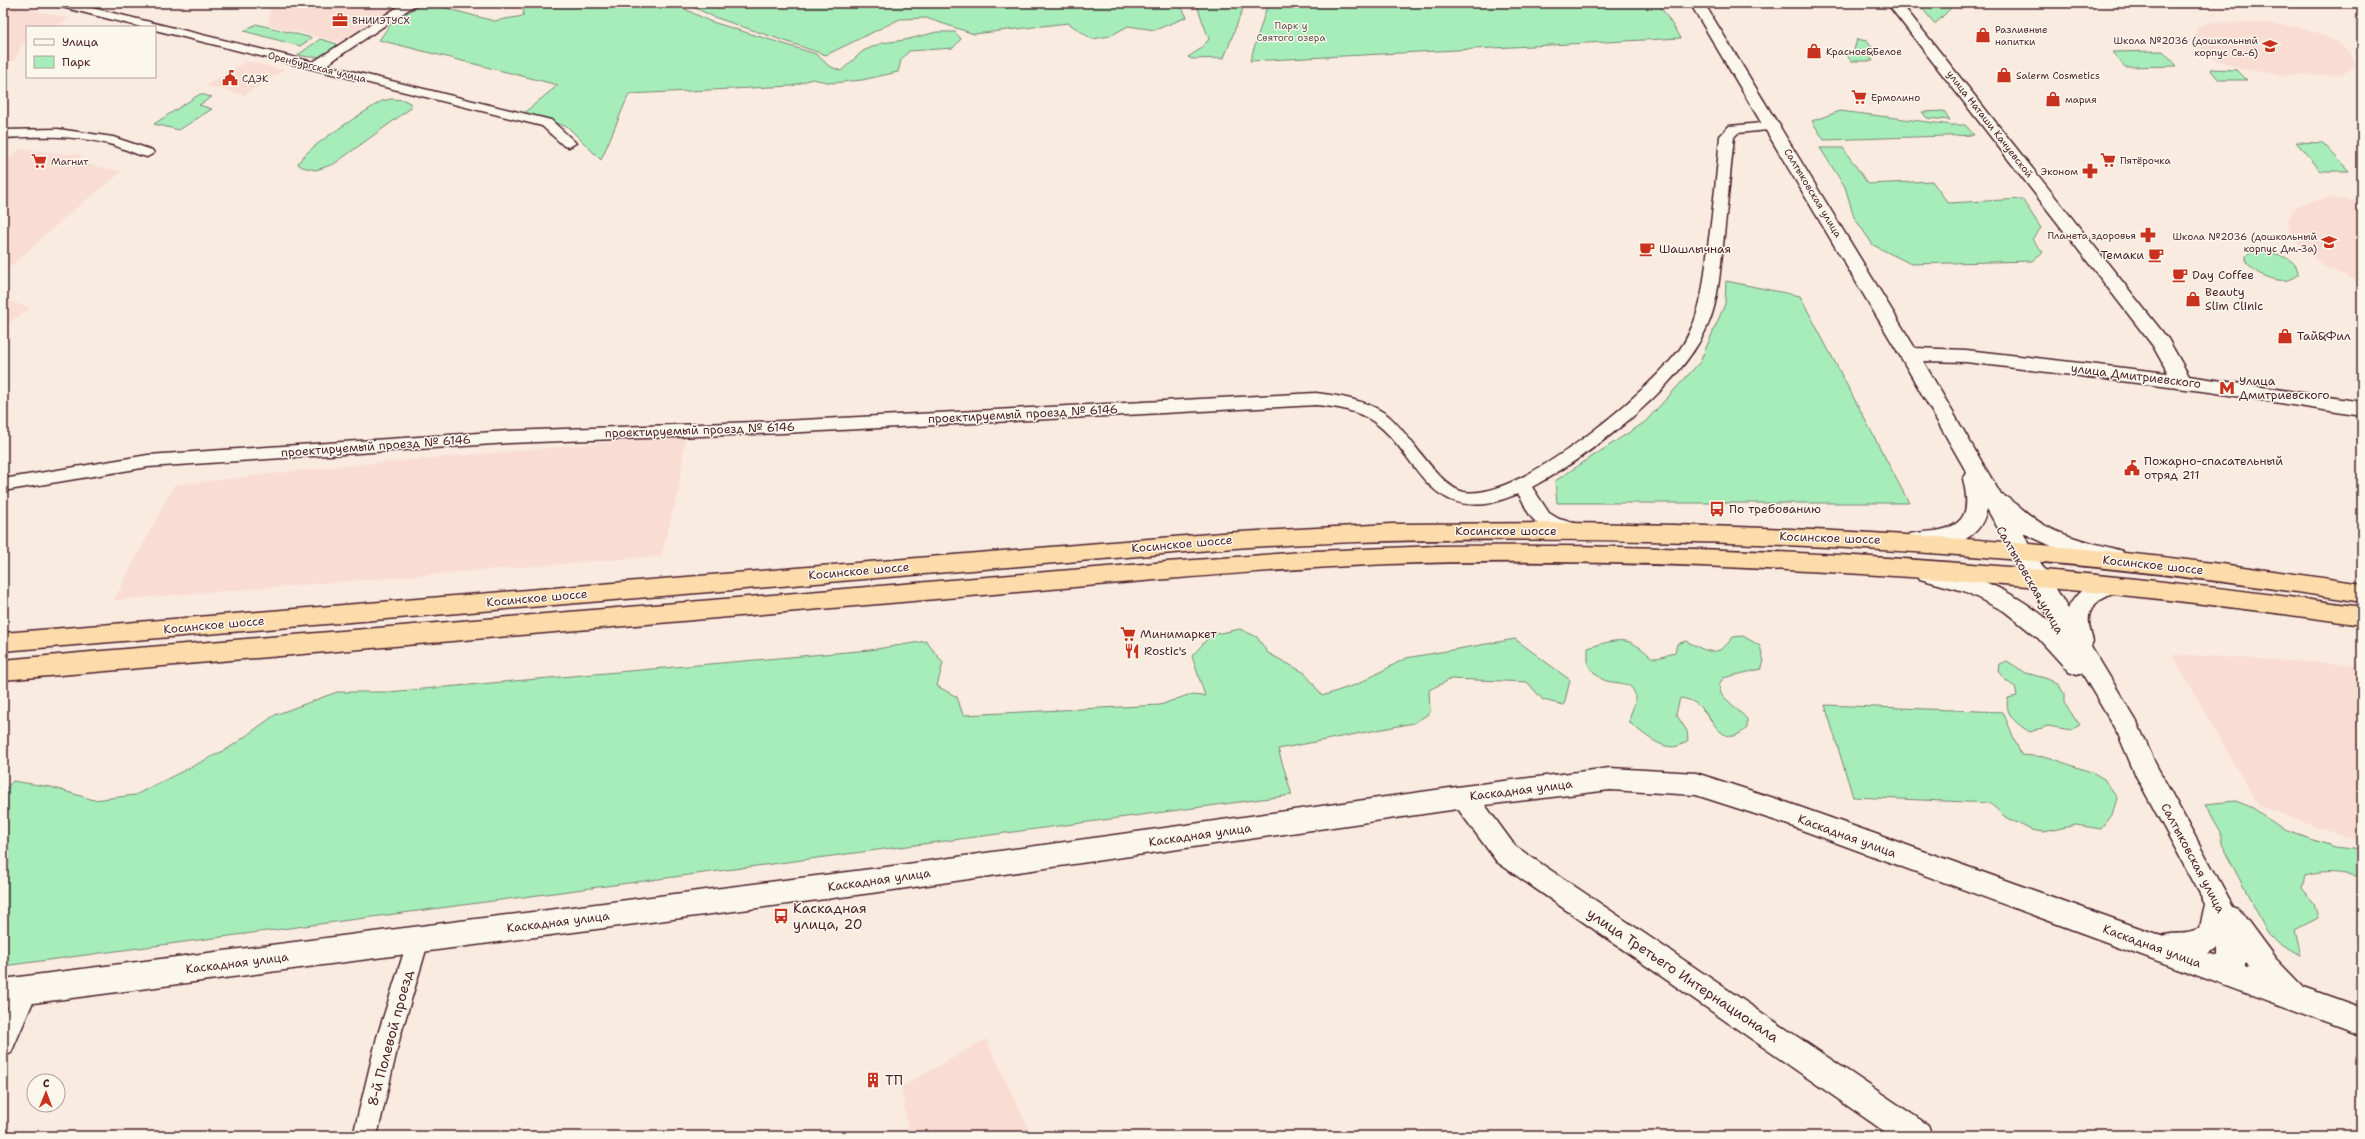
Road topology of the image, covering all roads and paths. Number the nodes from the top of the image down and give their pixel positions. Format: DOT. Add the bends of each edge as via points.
graph roads {
  1 [pos="58,3"];
  2 [pos="412,3"];
  3 [pos="1696,3"];
  4 [pos="1894,3"];
  5 [pos="152,26"];
  6 [pos="156,27"];
  7 [pos="316,66"];
  8 [pos="1773,126"];
  9 [pos="3,134"];
  10 [pos="568,143"];
  11 [pos="147,153"];
  12 [pos="1910,354"];
  13 [pos="2183,382"];
  14 [pos="2362,409"];
  15 [pos="1978,480"];
  16 [pos="3,485"];
  17 [pos="1521,486"];
  18 [pos="1535,510"];
  19 [pos="1502,530"];
  20 [pos="1579,531"];
  21 [pos="1888,540"];
  22 [pos="2017,551"];
  23 [pos="2141,563"];
  24 [pos="1895,567"];
  25 [pos="2033,578"];
  26 [pos="2113,585"];
  27 [pos="2362,592"];
  28 [pos="2362,616"];
  29 [pos="3,642"];
  30 [pos="3,670"];
  31 [pos="2094,679"];
  32 [pos="1464,797"];
  33 [pos="2218,902"];
  34 [pos="418,940"];
  35 [pos="2158,948"];
  36 [pos="2232,975"];
  37 [pos="15,991"];
  38 [pos="2298,999"];
  39 [pos="2362,1022"];
  40 [pos="3,1046"];
  41 [pos="365,1136"];
  42 [pos="1918,1136"];
  1 -- 5 [label="street, Оренбургская улица"];
  2 -- 7 [label="street"];
  3 -- 8 [label="street, Салтыковская улица"];
  4 -- 13 [label="street, улица Наташи Качуевской" via="2161,343"];
  6 -- 7 [label="street, Оренбургская улица"];
  7 -- 10 [label="street, Оренбургская улица" via="546,123"];
  8 -- 12 [label="street, Салтыковская улица"];
  8 -- 17 [label="street, проектируемый проезд № 6146" via="1734,129 1727,136 1710,292 1704,314 1684,353 1603,432"];
  9 -- 11 [label="street" via="70,133 134,147"];
  12 -- 13 [label="street, улица Дмитриевского" via="1966,356"];
  12 -- 15 [label="street, Салтыковская улица" via="1947,432"];
  13 -- 14 [label="street, улица Дмитриевского"];
  15 -- 21 [label="street" via="1976,512 1969,527 1960,534 1946,538"];
  15 -- 22 [label="street, Салтыковская улица"];
  15 -- 23 [label="street" via="2004,506 2043,534 2062,542"];
  16 -- 17 [label="street, проектируемый проезд № 6146" via="148,460 509,437 1316,399 1356,404 1381,418 1401,437 1437,482 1454,495 1472,500 1482,499"];
  17 -- 18 [label="street" via="1531,498"];
  18 -- 19 [label="street" via="1528,522"];
  18 -- 20 [label="street" via="1555,525"];
  19 -- 20 [label="highway, Косинское шоссе"];
  19 -- 29 [label="highway, Косинское шоссе" via="1314,534 1222,540"];
  20 -- 21 [label="highway, Косинское шоссе"];
  21 -- 22 [label="highway, Косинское шоссе"];
  22 -- 23 [label="highway, Косинское шоссе"];
  22 -- 25 [label="street, Салтыковская улица"];
  23 -- 27 [label="highway, Косинское шоссе" via="2250,575"];
  24 -- 25 [label="highway, Косинское шоссе"];
  24 -- 30 [label="highway, Косинское шоссе" via="1562,555 1475,554 1314,560 212,650"];
  24 -- 31 [label="street" via="1943,576 2010,602 2034,618"];
  25 -- 26 [label="highway, Косинское шоссе"];
  25 -- 31 [label="street, Салтыковская улица"];
  26 -- 28 [label="highway, Косинское шоссе" via="2197,593"];
  26 -- 31 [label="street" via="2088,597 2076,614 2077,627"];
  31 -- 33 [label="street, Салтыковская улица" via="2117,729 2145,768"];
  32 -- 34 [label="street, Каскадная улица" via="879,880"];
  32 -- 35 [label="street, Каскадная улица" via="1610,779 1696,784 1780,811"];
  32 -- 42 [label="street, улица Третьего Интернационала" via="1506,854"];
  33 -- 35 [label="street" via="2212,935 2202,944 2185,948"];
  33 -- 36 [label="street, Салтыковская улица" via="2229,932"];
  33 -- 38 [label="street" via="2265,967"];
  34 -- 37 [label="street, Каскадная улица"];
  34 -- 41 [label="street, 8-й Полевой проезд" via="389,1031"];
  35 -- 36 [label="street, Каскадная улица"];
  36 -- 38 [label="street, Каскадная улица"];
  37 -- 40 [label="street"];
  38 -- 39 [label="street, Каскадная улица"];
}
